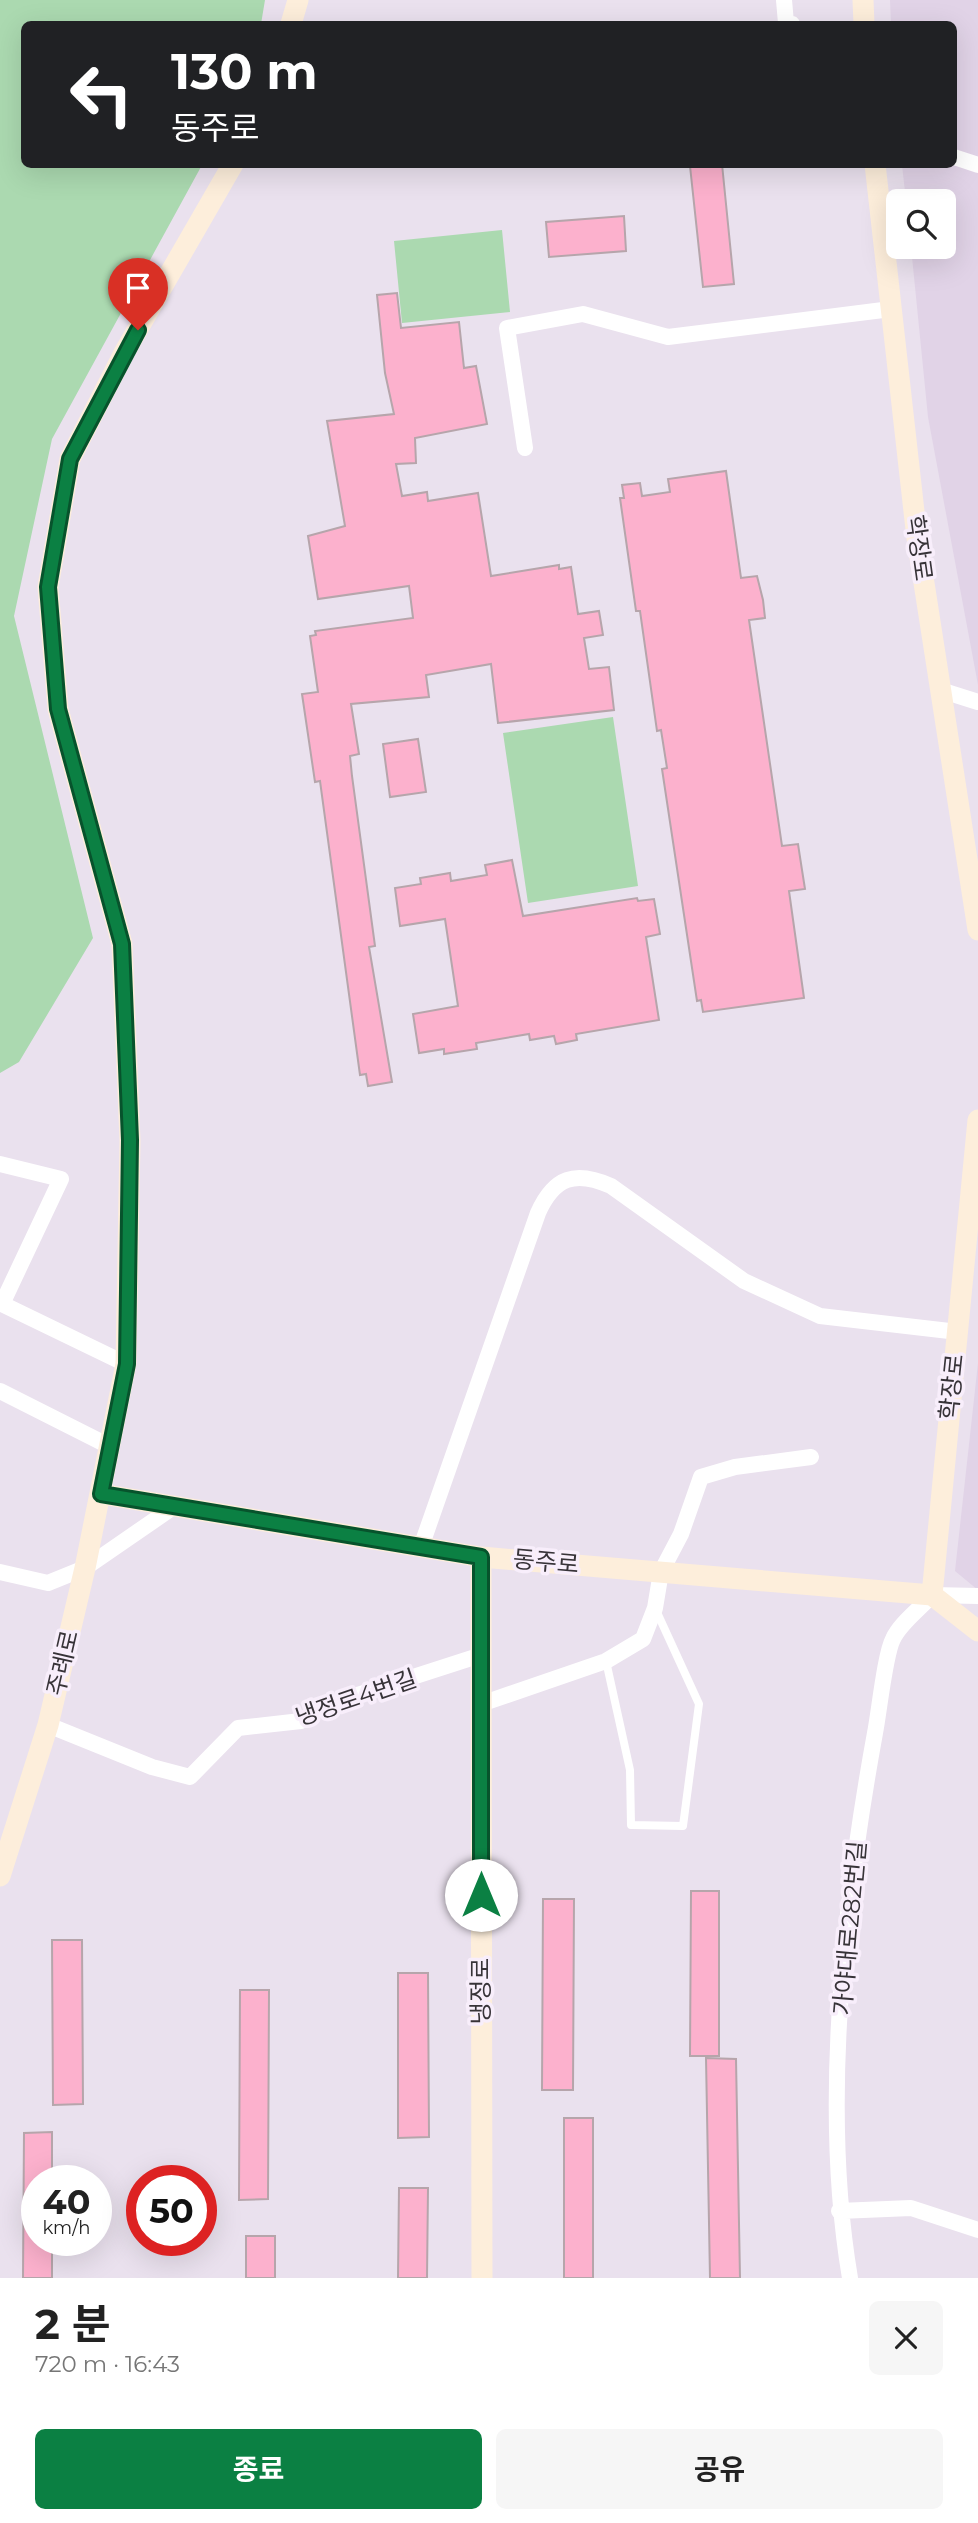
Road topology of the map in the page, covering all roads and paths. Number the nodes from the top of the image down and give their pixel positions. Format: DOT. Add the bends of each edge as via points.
graph roads {
  1 [pos="298,0"];
  2 [pos="784,0"];
  3 [pos="863,0"];
  4 [pos="292,21"];
  5 [pos="786,21"];
  6 [pos="864,21"];
  7 [pos="957,158"];
  8 [pos="978,165"];
  9 [pos="231,168"];
  10 [pos="875,168"];
  11 [pos="891,309"];
  12 [pos="525,448"];
  13 [pos="940,690"];
  14 [pos="978,702"];
  15 [pos="978,930"];
  16 [pos="978,1120"];
  17 [pos="0,1164"];
  18 [pos="1,1303"];
  19 [pos="958,1332"];
  20 [pos="127,1364"];
  21 [pos="0,1391"];
  22 [pos="111,1447"];
  23 [pos="811,1457"];
  24 [pos="101,1494"];
  25 [pos="172,1507"];
  26 [pos="421,1547"];
  27 [pos="481,1557"];
  28 [pos="85,1568"];
  29 [pos="0,1572"];
  30 [pos="661,1572"];
  31 [pos="932,1595"];
  32 [pos="978,1596"];
  33 [pos="656,1608"];
  34 [pos="978,1631"];
  35 [pos="481,1655"];
  36 [pos="606,1661"];
  37 [pos="481,1704"];
  38 [pos="48,1725"];
  39 [pos="0,1875"];
  40 [pos="839,2211"];
  41 [pos="978,2230"];
  42 [pos="482,2278"];
  43 [pos="850,2278"];
  1 -- 4 [label="main road"];
  2 -- 5 [label="street"];
  3 -- 6 [label="main road"];
  7 -- 8 [label="street"];
  9 -- 20 [label="main road, 주례로" via="124,353 70,459 48,587 58,709 122,944 130,1140"];
  10 -- 11 [label="main road, 학장로"];
  11 -- 12 [label="street" via="668,337 583,314 507,328"];
  11 -- 13 [label="main road, 학장로"];
  13 -- 14 [label="street"];
  13 -- 15 [label="main road, 학장로"];
  16 -- 19 [label="main road, 학장로"];
  17 -- 18 [label="street" via="61,1178"];
  18 -- 20 [label="street"];
  19 -- 26 [label="street" via="820,1316 744,1281 611,1186 593,1178 565,1181 553,1188 538,1213"];
  19 -- 31 [label="main road, 학장로"];
  20 -- 22 [label="main road, 주례로"];
  21 -- 22 [label="street"];
  22 -- 24 [label="main road, 주례로"];
  23 -- 30 [label="street" via="735,1467 701,1477 681,1534"];
  24 -- 25 [label="main road, 동주로"];
  24 -- 28 [label="main road, 주례로"];
  25 -- 26 [label="main road, 동주로"];
  25 -- 28 [label="street"];
  26 -- 27 [label="main road, 동주로"];
  27 -- 30 [label="main road, 동주로"];
  27 -- 35 [label="main road, 냉정로"];
  28 -- 29 [label="street" via="48,1583"];
  28 -- 38 [label="main road, 주례로"];
  30 -- 31 [label="main road, 동주로"];
  30 -- 33 [label="street"];
  31 -- 32 [label="street"];
  31 -- 34 [label="main road"];
  31 -- 40 [label="street, 가야대로282번길" via="893,1639 860,1817 835,2115"];
  33 -- 36 [label="street" via="643,1639"];
  33 -- 36 [label="lane" via="699,1704 683,1826 631,1825 630,1770"];
  35 -- 37 [label="main road, 냉정로"];
  35 -- 38 [label="street, 냉정로4번길" via="323,1706 301,1721 238,1728 190,1777 152,1767"];
  36 -- 37 [label="street"];
  37 -- 42 [label="main road, 냉정로"];
  38 -- 39 [label="main road, 주례로"];
  40 -- 41 [label="street" via="911,2208"];
  40 -- 43 [label="street, 가야대로282번길"];
}
